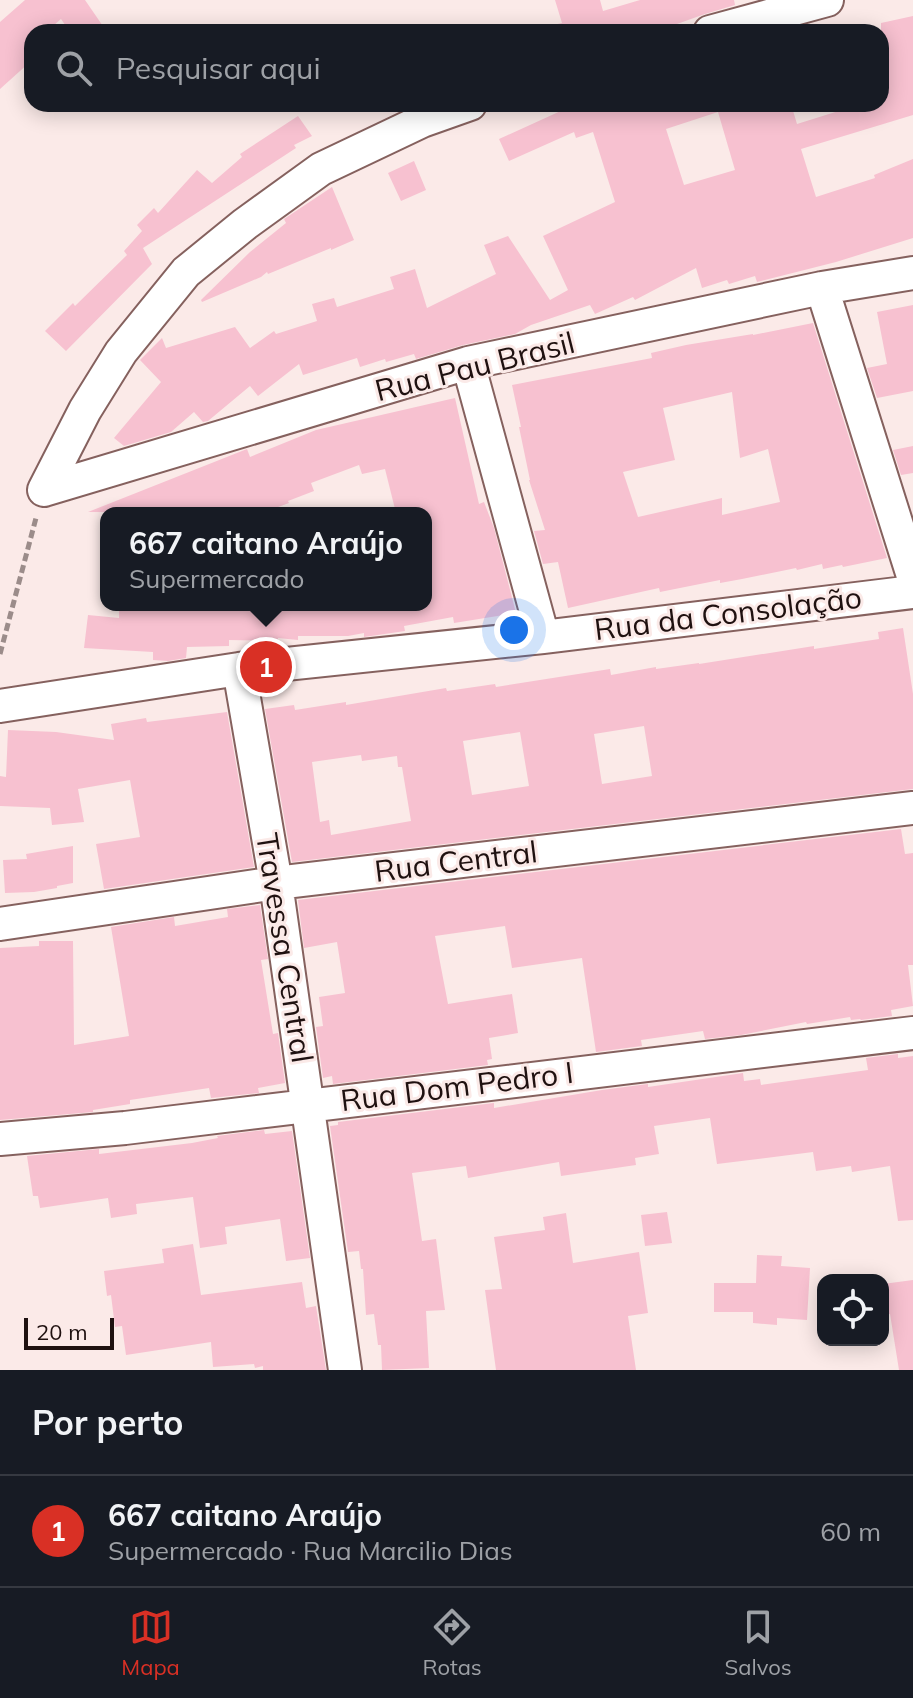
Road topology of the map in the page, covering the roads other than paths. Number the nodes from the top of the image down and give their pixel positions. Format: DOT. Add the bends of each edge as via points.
graph roads {
  1 [pos="827,0"];
  2 [pos="739,24"];
  3 [pos="447,112"];
  4 [pos="913,273"];
  5 [pos="822,288"];
  6 [pos="468,363"];
  7 [pos="913,576"];
  8 [pos="913,592"];
  9 [pos="543,637"];
  10 [pos="239,669"];
  11 [pos="0,706"];
  12 [pos="913,808"];
  13 [pos="276,883"];
  14 [pos="0,924"];
  15 [pos="913,1033"];
  16 [pos="308,1105"];
  17 [pos="0,1139"];
  18 [pos="345,1370"];
  1 -- 2 [label="street"];
  3 -- 6 [label="street, Rua Pau Brasil" via="321,169 186,272 121,352 44,490"];
  4 -- 5 [label="street, Rua Pau Brasil"];
  5 -- 6 [label="street, Rua Pau Brasil"];
  5 -- 7 [label="street"];
  6 -- 9 [label="street"];
  8 -- 9 [label="street, Rua da Consolação"];
  9 -- 10 [label="street, Rua da Consolação"];
  10 -- 11 [label="street, Rua da Consolação"];
  10 -- 13 [label="street, Travessa Central"];
  12 -- 13 [label="street, Rua Central"];
  13 -- 14 [label="street, Rua Central"];
  13 -- 16 [label="street, Travessa Central"];
  15 -- 16 [label="street, Rua Dom Pedro I"];
  16 -- 17 [label="street, Rua Dom Pedro I"];
  16 -- 18 [label="street, Travessa Central"];
}
